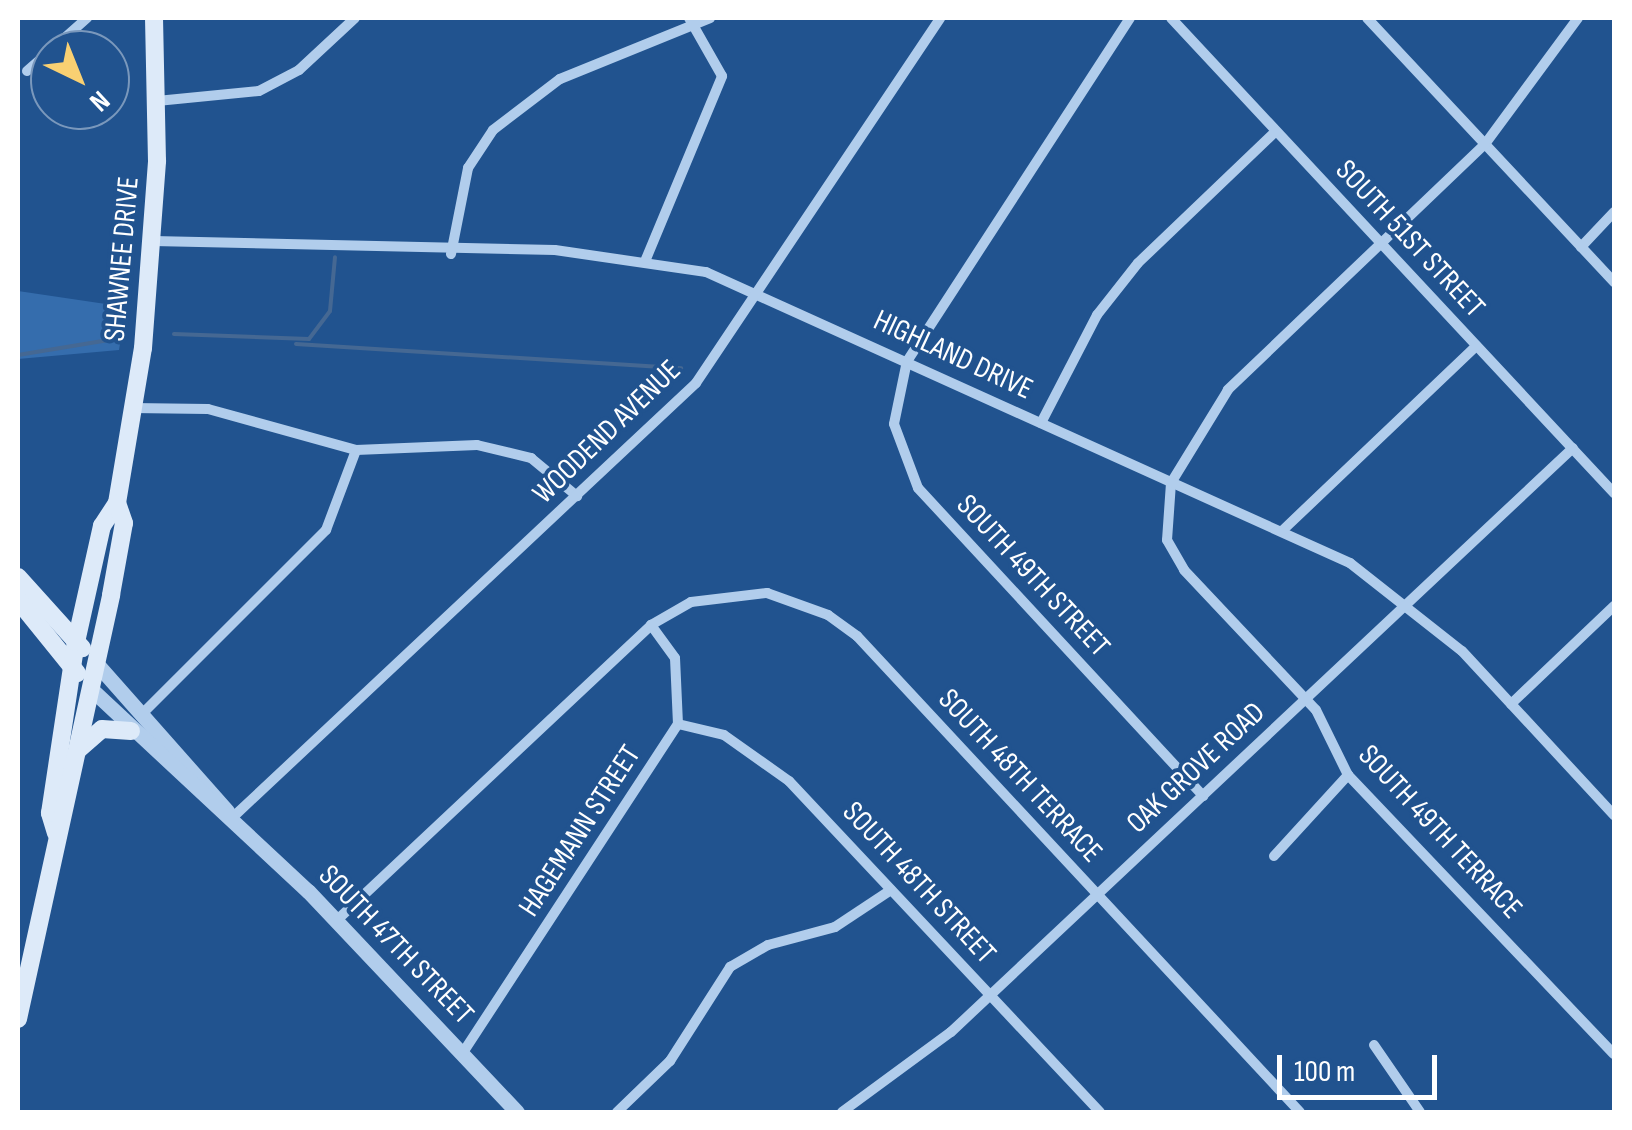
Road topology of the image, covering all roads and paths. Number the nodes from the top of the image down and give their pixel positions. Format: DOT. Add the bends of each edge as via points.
graph roads {
  1 [pos="154,18"];
  2 [pos="355,18"];
  3 [pos="710,18"];
  4 [pos="940,18"];
  5 [pos="1130,18"];
  6 [pos="1170,18"];
  7 [pos="1368,18"];
  8 [pos="1578,18"];
  9 [pos="692,21"];
  10 [pos="158,102"];
  11 [pos="1274,132"];
  12 [pos="1485,144"];
  13 [pos="1614,212"];
  14 [pos="153,241"];
  15 [pos="1379,242"];
  16 [pos="1581,246"];
  17 [pos="451,254"];
  18 [pos="646,259"];
  19 [pos="1614,282"];
  20 [pos="762,296"];
  21 [pos="1476,346"];
  22 [pos="907,361"];
  23 [pos="132,408"];
  24 [pos="1041,423"];
  25 [pos="1573,448"];
  26 [pos="356,450"];
  27 [pos="1171,483"];
  28 [pos="1614,493"];
  29 [pos="578,496"];
  30 [pos="117,503"];
  31 [pos="1283,530"];
  32 [pos="18,577"];
  33 [pos="85,596"];
  34 [pos="18,600"];
  35 [pos="1410,603"];
  36 [pos="1614,606"];
  37 [pos="44,608"];
  38 [pos="651,625"];
  39 [pos="76,642"];
  40 [pos="96,663"];
  41 [pos="72,668"];
  42 [pos="90,688"];
  43 [pos="1307,699"];
  44 [pos="1511,704"];
  45 [pos="136,723"];
  46 [pos="678,724"];
  47 [pos="79,749"];
  48 [pos="1348,774"];
  49 [pos="1203,796"];
  50 [pos="1612,809"];
  51 [pos="232,818"];
  52 [pos="56,834"];
  53 [pos="1274,856"];
  54 [pos="891,890"];
  55 [pos="1097,895"];
  56 [pos="336,920"];
  57 [pos="990,996"];
  58 [pos="18,1019"];
  59 [pos="1374,1044"];
  60 [pos="462,1054"];
  61 [pos="1614,1054"];
  62 [pos="516,1112"];
  63 [pos="618,1112"];
  64 [pos="842,1112"];
  65 [pos="1100,1112"];
  66 [pos="1300,1112"];
  67 [pos="1420,1112"];
  1 -- 10 [label="main road, SHAWNEE DRIVE"];
  2 -- 10 [label="street" via="298,70 259,91"];
  3 -- 9 [label="street"];
  4 -- 20 [label="street, WOODEND AVENUE"];
  5 -- 22 [label="street"];
  6 -- 11 [label="street, SOUTH 51ST STREET"];
  7 -- 12 [label="street"];
  8 -- 12 [label="street"];
  9 -- 17 [label="street" via="560,80 492,130 468,168"];
  9 -- 18 [label="street" via="720,65 720,88"];
  10 -- 14 [label="main road, SHAWNEE DRIVE"];
  11 -- 15 [label="street, SOUTH 51ST STREET"];
  11 -- 24 [label="street" via="1138,263 1097,315"];
  12 -- 15 [label="street"];
  12 -- 16 [label="street"];
  13 -- 16 [label="street"];
  14 -- 17 [label="street, HIGHLAND DRIVE" via="300,239"];
  14 -- 23 [label="main road, SHAWNEE DRIVE"];
  15 -- 21 [label="street, SOUTH 51ST STREET"];
  15 -- 27 [label="street" via="1228,390"];
  16 -- 19 [label="street"];
  17 -- 18 [label="street, HIGHLAND DRIVE"];
  18 -- 20 [label="street, HIGHLAND DRIVE"];
  20 -- 22 [label="street, HIGHLAND DRIVE"];
  20 -- 29 [label="street, WOODEND AVENUE" via="696,383"];
  21 -- 25 [label="street, SOUTH 51ST STREET"];
  21 -- 31 [label="street"];
  22 -- 24 [label="street, HIGHLAND DRIVE"];
  22 -- 49 [label="street, SOUTH 49TH STREET" via="894,424 909,477"];
  23 -- 26 [label="street" via="208,409"];
  23 -- 30 [label="main road, SHAWNEE DRIVE"];
  24 -- 27 [label="street, HIGHLAND DRIVE"];
  25 -- 28 [label="street, SOUTH 51ST STREET"];
  25 -- 35 [label="street, OAK GROVE ROAD"];
  26 -- 29 [label="street" via="477,445 531,458"];
  26 -- 45 [label="street" via="326,530"];
  27 -- 31 [label="street, HIGHLAND DRIVE"];
  27 -- 43 [label="street, SOUTH 49TH TERRACE" via="1167,540 1176,560"];
  29 -- 51 [label="street, WOODEND AVENUE"];
  30 -- 33 [label="main road, SHAWNEE DRIVE"];
  30 -- 40 [label="main road, SHAWNEE DRIVE" via="124,523"];
  31 -- 35 [label="street, HIGHLAND DRIVE"];
  32 -- 37 [label="main road, SOUTH 47TH STREET"];
  33 -- 37 [label="main road" via="60,612"];
  33 -- 39 [label="main road, SHAWNEE DRIVE"];
  34 -- 41 [label="main road, SOUTH 47TH STREET"];
  35 -- 43 [label="street, OAK GROVE ROAD"];
  35 -- 44 [label="street, HIGHLAND DRIVE"];
  36 -- 44 [label="street"];
  37 -- 39 [label="main road, SOUTH 47TH STREET"];
  38 -- 46 [label="street, HAGEMANN STREET" via="675,658"];
  38 -- 55 [label="street, SOUTH 48TH TERRACE" via="731,594 767,593 828,615"];
  38 -- 56 [label="street"];
  39 -- 40 [label="main road, SOUTH 47TH STREET"];
  39 -- 41 [label="main road, SHAWNEE DRIVE"];
  40 -- 42 [label="main road, SHAWNEE DRIVE"];
  40 -- 45 [label="street, SOUTH 47TH STREET"];
  41 -- 42 [label="main road, SOUTH 47TH STREET"];
  41 -- 52 [label="main road, SHAWNEE DRIVE" via="50,813"];
  42 -- 45 [label="street, SOUTH 47TH STREET"];
  42 -- 47 [label="main road, SHAWNEE DRIVE"];
  43 -- 48 [label="street, SOUTH 49TH TERRACE"];
  43 -- 49 [label="street, OAK GROVE ROAD"];
  44 -- 50 [label="street, HIGHLAND DRIVE"];
  45 -- 47 [label="main road" via="102,729"];
  45 -- 51 [label="street, SOUTH 47TH STREET"];
  46 -- 54 [label="street, SOUTH 48TH STREET" via="762,757"];
  46 -- 60 [label="street, HAGEMANN STREET"];
  47 -- 52 [label="main road, SHAWNEE DRIVE" via="68,816"];
  48 -- 53 [label="street"];
  48 -- 61 [label="street, SOUTH 49TH TERRACE"];
  49 -- 55 [label="street, OAK GROVE ROAD"];
  51 -- 56 [label="street, SOUTH 47TH STREET"];
  52 -- 58 [label="main road, SHAWNEE DRIVE"];
  54 -- 57 [label="street, SOUTH 48TH STREET"];
  54 -- 63 [label="street" via="835,927 768,945 730,967 670,1061"];
  55 -- 57 [label="street, OAK GROVE ROAD"];
  55 -- 66 [label="street, SOUTH 48TH TERRACE"];
  56 -- 60 [label="street, SOUTH 47TH STREET"];
  57 -- 64 [label="street, OAK GROVE ROAD"];
  57 -- 65 [label="street, SOUTH 48TH STREET"];
  59 -- 67 [label="street"];
  60 -- 62 [label="street, SOUTH 47TH STREET"];
}
